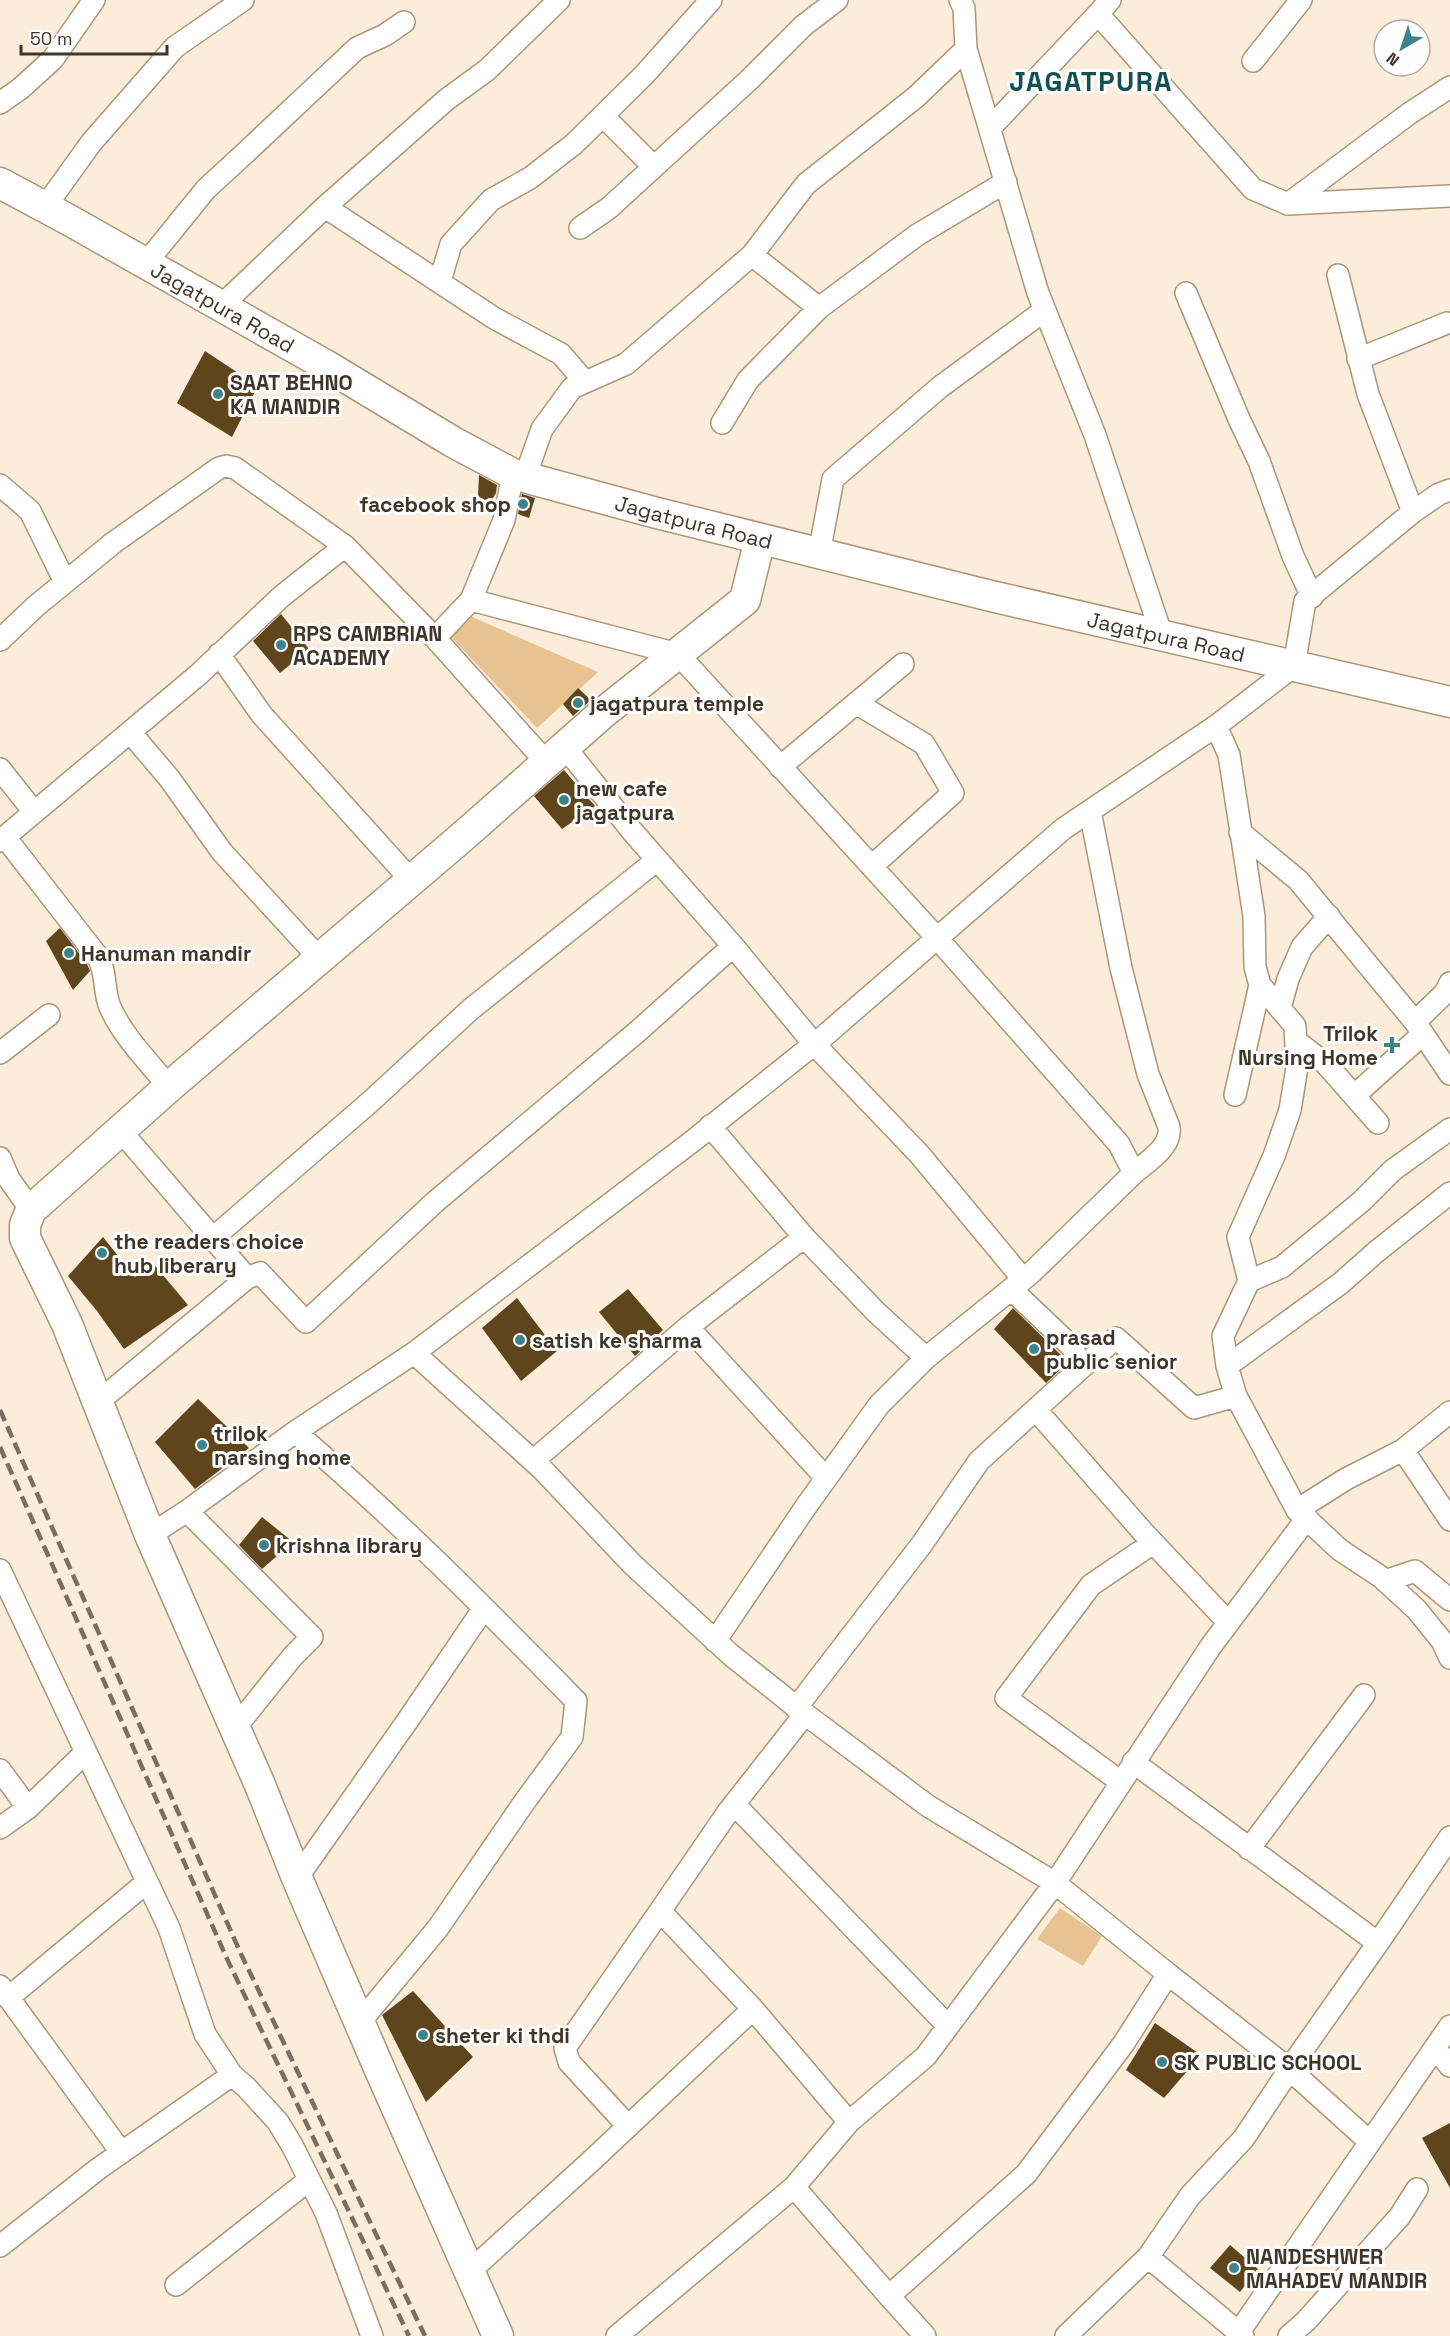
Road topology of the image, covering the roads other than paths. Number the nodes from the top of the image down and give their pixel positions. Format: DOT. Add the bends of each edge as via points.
graph roads {
  1 [pos="94,0"];
  2 [pos="243,0"];
  3 [pos="559,0"];
  4 [pos="711,0"];
  5 [pos="837,0"];
  6 [pos="960,0"];
  7 [pos="1301,0"];
  8 [pos="1104,7"];
  9 [pos="404,22"];
  10 [pos="966,49"];
  11 [pos="1253,62"];
  12 [pos="1450,87"];
  13 [pos="0,103"];
  14 [pos="603,116"];
  15 [pos="991,127"];
  16 [pos="652,166"];
  17 [pos="1006,182"];
  18 [pos="0,183"];
  19 [pos="1450,196"];
  20 [pos="1287,204"];
  21 [pos="45,207"];
  22 [pos="325,207"];
  23 [pos="580,228"];
  24 [pos="752,255"];
  25 [pos="146,263"];
  26 [pos="1338,275"];
  27 [pos="440,281"];
  28 [pos="1186,293"];
  29 [pos="221,306"];
  30 [pos="819,308"];
  31 [pos="1045,310"];
  32 [pos="1447,323"];
  33 [pos="1358,359"];
  34 [pos="585,382"];
  35 [pos="722,423"];
  36 [pos="519,475"];
  37 [pos="0,485"];
  38 [pos="1450,490"];
  39 [pos="1413,513"];
  40 [pos="760,539"];
  41 [pos="345,546"];
  42 [pos="819,554"];
  43 [pos="65,582"];
  44 [pos="1312,597"];
  45 [pos="471,600"];
  46 [pos="1162,636"];
  47 [pos="435,638"];
  48 [pos="0,640"];
  49 [pos="219,654"];
  50 [pos="678,654"];
  51 [pos="903,664"];
  52 [pos="1294,666"];
  53 [pos="1450,702"];
  54 [pos="856,703"];
  55 [pos="1216,726"];
  56 [pos="130,732"];
  57 [pos="556,755"];
  58 [pos="780,767"];
  59 [pos="0,769"];
  60 [pos="1090,811"];
  61 [pos="34,812"];
  62 [pos="1240,832"];
  63 [pos="2,839"];
  64 [pos="657,860"];
  65 [pos="872,866"];
  66 [pos="411,880"];
  67 [pos="1329,916"];
  68 [pos="937,938"];
  69 [pos="733,946"];
  70 [pos="319,958"];
  71 [pos="1260,984"];
  72 [pos="1449,987"];
  73 [pos="1280,1008"];
  74 [pos="49,1015"];
  75 [pos="1419,1028"];
  76 [pos="1296,1041"];
  77 [pos="814,1044"];
  78 [pos="0,1053"];
  79 [pos="1450,1074"];
  80 [pos="169,1087"];
  81 [pos="1235,1095"];
  82 [pos="1355,1095"];
  83 [pos="1378,1123"];
  84 [pos="710,1126"];
  85 [pos="1450,1129"];
  86 [pos="120,1130"];
  87 [pos="0,1158"];
  88 [pos="1134,1173"];
  89 [pos="1450,1193"];
  90 [pos="31,1210"];
  91 [pos="804,1237"];
  92 [pos="213,1238"];
  93 [pos="247,1278"];
  94 [pos="1249,1281"];
  95 [pos="1017,1284"];
  96 [pos="688,1327"];
  97 [pos="414,1353"];
  98 [pos="926,1358"];
  99 [pos="1227,1366"];
  100 [pos="1080,1369"];
  101 [pos="1236,1396"];
  102 [pos="98,1402"];
  103 [pos="1036,1410"];
  104 [pos="1450,1412"];
  105 [pos="295,1432"];
  106 [pos="1403,1450"];
  107 [pos="533,1461"];
  108 [pos="826,1478"];
  109 [pos="187,1511"];
  110 [pos="1302,1514"];
  111 [pos="1450,1520"];
  112 [pos="150,1535"];
  113 [pos="1153,1543"];
  114 [pos="0,1570"];
  115 [pos="1385,1581"];
  116 [pos="1450,1600"];
  117 [pos="484,1608"];
  118 [pos="1228,1622"];
  119 [pos="716,1641"];
  120 [pos="1450,1658"];
  121 [pos="1364,1695"];
  122 [pos="801,1711"];
  123 [pos="235,1728"];
  124 [pos="86,1752"];
  125 [pos="1133,1762"];
  126 [pos="0,1770"];
  127 [pos="1120,1782"];
  128 [pos="734,1804"];
  129 [pos="28,1808"];
  130 [pos="0,1828"];
  131 [pos="1450,1837"];
  132 [pos="1249,1850"];
  133 [pos="297,1878"];
  134 [pos="147,1882"];
  135 [pos="1055,1883"];
  136 [pos="660,1911"];
  137 [pos="1378,1943"];
  138 [pos="1168,1974"];
  139 [pos="4,1992"];
  140 [pos="753,2008"];
  141 [pos="360,2022"];
  142 [pos="948,2026"];
  143 [pos="1450,2026"];
  144 [pos="1436,2049"];
  145 [pos="1450,2066"];
  146 [pos="1289,2069"];
  147 [pos="231,2075"];
  148 [pos="849,2122"];
  149 [pos="628,2126"];
  150 [pos="1370,2142"];
  151 [pos="122,2152"];
  152 [pos="309,2180"];
  153 [pos="794,2187"];
  154 [pos="1417,2189"];
  155 [pos="0,2246"];
  156 [pos="1148,2257"];
  157 [pos="470,2271"];
  158 [pos="176,2285"];
  159 [pos="889,2296"];
  160 [pos="1241,2334"];
  161 [pos="370,2335"];
  162 [pos="498,2336"];
  163 [pos="617,2336"];
  164 [pos="925,2336"];
  165 [pos="1066,2336"];
  166 [pos="1288,2336"];
  1 -- 13 [label="street" via="53,59"];
  2 -- 21 [label="street" via="175,47 91,143"];
  3 -- 22 [label="street" via="487,70 446,100"];
  4 -- 14 [label="street"];
  5 -- 16 [label="street" via="803,26"];
  6 -- 10 [label="street"];
  7 -- 11 [label="street"];
  8 -- 15 [label="street"];
  8 -- 20 [label="street" via="1253,189"];
  9 -- 25 [label="street" via="357,48 206,189"];
  10 -- 15 [label="street"];
  10 -- 24 [label="street" via="916,97 806,184"];
  12 -- 20 [label="street"];
  14 -- 16 [label="street"];
  14 -- 27 [label="street" via="530,178 491,200 451,244"];
  15 -- 17 [label="street"];
  16 -- 23 [label="street" via="609,208"];
  17 -- 30 [label="street" via="917,235"];
  17 -- 31 [label="street"];
  18 -- 21 [label="street, Jagatpura Road"];
  19 -- 20 [label="street"];
  21 -- 25 [label="street, Jagatpura Road"];
  22 -- 27 [label="street"];
  22 -- 29 [label="street"];
  24 -- 30 [label="street"];
  24 -- 34 [label="street" via="626,364"];
  25 -- 29 [label="street, Jagatpura Road"];
  26 -- 33 [label="street"];
  27 -- 34 [label="street" via="494,318 561,354"];
  28 -- 44 [label="street" via="1259,461"];
  29 -- 36 [label="street, Jagatpura Road" via="453,442"];
  30 -- 35 [label="street" via="748,380"];
  31 -- 42 [label="street" via="940,387 833,479"];
  31 -- 46 [label="street" via="1095,435"];
  32 -- 33 [label="street"];
  33 -- 39 [label="street"];
  34 -- 36 [label="street" via="572,388 542,429"];
  36 -- 40 [label="street, Jagatpura Road"];
  36 -- 45 [label="street"];
  37 -- 43 [label="street" via="30,511"];
  38 -- 39 [label="street"];
  39 -- 44 [label="street"];
  40 -- 42 [label="street, Jagatpura Road"];
  40 -- 50 [label="street" via="745,600"];
  41 -- 43 [label="street" via="226,466 113,543"];
  41 -- 47 [label="street"];
  41 -- 49 [label="street" via="282,596"];
  42 -- 46 [label="street, Jagatpura Road"];
  43 -- 48 [label="street"];
  44 -- 52 [label="street" via="1305,601"];
  45 -- 47 [label="street"];
  45 -- 50 [label="street"];
  46 -- 52 [label="street, Jagatpura Road"];
  47 -- 57 [label="street"];
  49 -- 56 [label="street"];
  49 -- 66 [label="street" via="262,715"];
  50 -- 57 [label="street"];
  50 -- 58 [label="street"];
  51 -- 54 [label="street"];
  52 -- 53 [label="street, Jagatpura Road"];
  52 -- 55 [label="street"];
  54 -- 58 [label="street"];
  54 -- 65 [label="street" via="924,744 953,793"];
  55 -- 60 [label="street"];
  55 -- 62 [label="street" via="1229,755"];
  56 -- 61 [label="street"];
  56 -- 70 [label="street" via="222,852"];
  57 -- 64 [label="street"];
  57 -- 66 [label="street"];
  58 -- 65 [label="street"];
  59 -- 61 [label="street"];
  60 -- 68 [label="street" via="1063,829"];
  60 -- 88 [label="street" via="1121,968 1148,1074 1169,1127 1166,1144"];
  61 -- 63 [label="street"];
  62 -- 67 [label="street" via="1298,880"];
  62 -- 71 [label="street"];
  63 -- 80 [label="street" via="98,957 104,968 109,1005 120,1026"];
  64 -- 69 [label="street"];
  64 -- 92 [label="street" via="471,1009"];
  65 -- 68 [label="street"];
  66 -- 70 [label="street"];
  67 -- 73 [label="street" via="1302,947"];
  67 -- 75 [label="street"];
  68 -- 77 [label="street"];
  68 -- 88 [label="street" via="1119,1144"];
  69 -- 77 [label="street"];
  69 -- 93 [label="street" via="435,1202 306,1322 260,1273"];
  70 -- 80 [label="street"];
  71 -- 73 [label="street"];
  71 -- 81 [label="street"];
  72 -- 75 [label="street"];
  73 -- 76 [label="street" via="1295,1026"];
  74 -- 78 [label="street"];
  75 -- 79 [label="street"];
  75 -- 82 [label="street"];
  76 -- 82 [label="street" via="1326,1064"];
  76 -- 94 [label="street" via="1297,1067 1290,1110 1238,1237"];
  77 -- 84 [label="street"];
  77 -- 95 [label="street" via="920,1155"];
  80 -- 86 [label="street"];
  82 -- 83 [label="street"];
  84 -- 91 [label="street"];
  84 -- 97 [label="street"];
  85 -- 94 [label="street" via="1393,1170 1282,1267"];
  86 -- 90 [label="street"];
  86 -- 92 [label="street"];
  87 -- 90 [label="street" via="9,1179"];
  88 -- 95 [label="street"];
  89 -- 99 [label="street" via="1341,1283"];
  90 -- 102 [label="street" via="25,1238 68,1324"];
  91 -- 96 [label="street"];
  91 -- 98 [label="street"];
  92 -- 93 [label="street"];
  93 -- 102 [label="street"];
  94 -- 99 [label="street" via="1223,1336"];
  95 -- 98 [label="street"];
  95 -- 100 [label="street" via="1073,1348"];
  96 -- 107 [label="street"];
  96 -- 108 [label="street"];
  97 -- 105 [label="street"];
  97 -- 107 [label="street"];
  98 -- 108 [label="street" via="879,1405"];
  99 -- 101 [label="street"];
  100 -- 101 [label="street" via="1116,1338 1194,1408"];
  100 -- 103 [label="street"];
  101 -- 110 [label="street"];
  102 -- 112 [label="street"];
  103 -- 113 [label="street"];
  103 -- 122 [label="street" via="979,1461"];
  104 -- 106 [label="street"];
  105 -- 109 [label="street"];
  105 -- 117 [label="street" via="351,1479"];
  106 -- 110 [label="street" via="1346,1479"];
  106 -- 111 [label="street"];
  107 -- 119 [label="street" via="632,1564"];
  108 -- 119 [label="street"];
  109 -- 112 [label="street"];
  109 -- 123 [label="street" via="312,1636"];
  110 -- 115 [label="street" via="1340,1550"];
  110 -- 118 [label="street"];
  112 -- 123 [label="street"];
  113 -- 118 [label="street"];
  113 -- 127 [label="street" via="1091,1585 1006,1698"];
  114 -- 124 [label="street"];
  115 -- 116 [label="street" via="1415,1571"];
  115 -- 120 [label="street" via="1417,1610 1442,1641"];
  117 -- 133 [label="street"];
  117 -- 141 [label="street" via="576,1701 572,1737 438,1928"];
  118 -- 125 [label="street"];
  119 -- 122 [label="street"];
  121 -- 132 [label="street"];
  122 -- 128 [label="street"];
  122 -- 135 [label="street" via="928,1806"];
  123 -- 133 [label="street"];
  124 -- 129 [label="street"];
  124 -- 134 [label="street"];
  125 -- 127 [label="street"];
  125 -- 132 [label="street"];
  126 -- 129 [label="street"];
  127 -- 135 [label="street"];
  128 -- 136 [label="street"];
  128 -- 142 [label="street"];
  129 -- 130 [label="street"];
  131 -- 137 [label="street"];
  132 -- 137 [label="street"];
  133 -- 141 [label="street"];
  134 -- 139 [label="street"];
  134 -- 147 [label="street" via="168,1928 205,2034"];
  135 -- 138 [label="street"];
  135 -- 142 [label="street"];
  136 -- 140 [label="street"];
  136 -- 149 [label="street" via="565,2048 569,2062"];
  137 -- 146 [label="street"];
  138 -- 146 [label="street"];
  138 -- 159 [label="street" via="1124,2043 1026,2174"];
  139 -- 151 [label="street"];
  140 -- 148 [label="street"];
  140 -- 149 [label="street"];
  141 -- 157 [label="street"];
  142 -- 148 [label="street" via="926,2056"];
  143 -- 144 [label="street"];
  144 -- 145 [label="street"];
  144 -- 150 [label="street"];
  146 -- 150 [label="street"];
  146 -- 156 [label="street" via="1244,2138 1190,2196"];
  147 -- 151 [label="street"];
  147 -- 152 [label="street" via="278,2122"];
  148 -- 153 [label="street"];
  149 -- 157 [label="street"];
  150 -- 160 [label="street"];
  151 -- 155 [label="street"];
  152 -- 158 [label="street"];
  152 -- 161 [label="street" via="326,2213"];
  153 -- 159 [label="street"];
  153 -- 163 [label="street"];
  154 -- 166 [label="street" via="1400,2216"];
  156 -- 160 [label="street"];
  156 -- 165 [label="street"];
  157 -- 162 [label="street"];
  159 -- 164 [label="street"];
}
